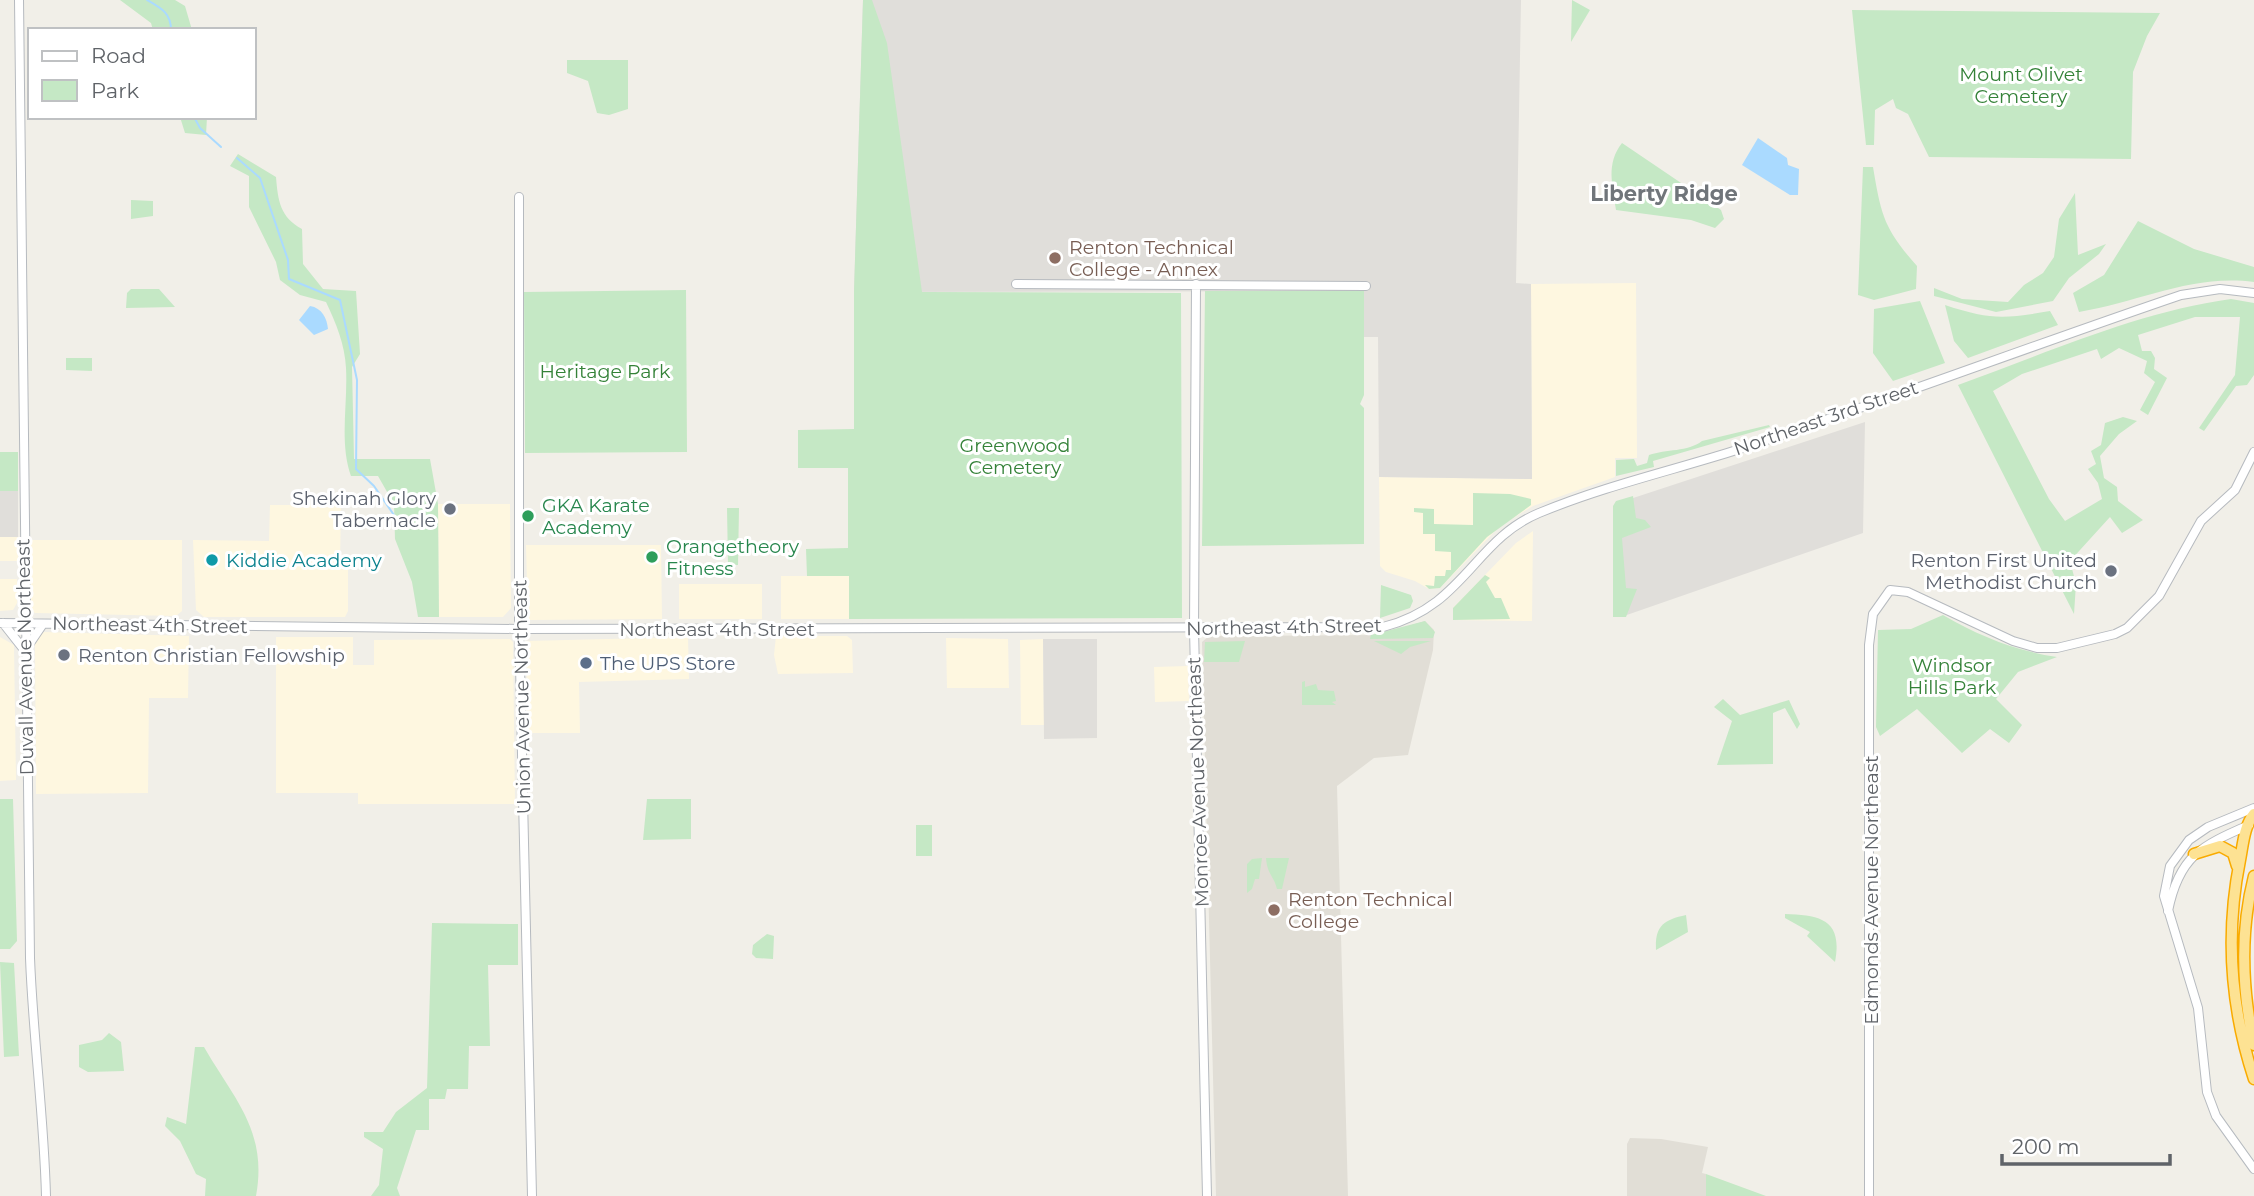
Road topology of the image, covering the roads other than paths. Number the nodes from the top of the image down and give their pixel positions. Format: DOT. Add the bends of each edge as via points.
graph roads {
  1 [pos="19,0"];
  2 [pos="519,197"];
  3 [pos="1016,284"];
  4 [pos="1196,284"];
  5 [pos="1366,286"];
  6 [pos="2254,293"];
  7 [pos="2254,452"];
  8 [pos="1429,608"];
  9 [pos="2,623"];
  10 [pos="24,623"];
  11 [pos="43,624"];
  12 [pos="519,629"];
  13 [pos="1194,629"];
  14 [pos="25,652"];
  15 [pos="2254,808"];
  16 [pos="2254,814"];
  17 [pos="2250,824"];
  18 [pos="2194,854"];
  19 [pos="2237,874"];
  20 [pos="2254,876"];
  21 [pos="2167,914"];
  22 [pos="2254,1045"];
  23 [pos="2254,1079"];
  24 [pos="2254,1169"];
  25 [pos="46,1196"];
  26 [pos="532,1196"];
  27 [pos="1207,1196"];
  28 [pos="1869,1196"];
  1 -- 10 [label="street, Duvall Avenue Northeast"];
  2 -- 12 [label="street, Union Avenue Northeast"];
  3 -- 4 [label="street"];
  4 -- 5 [label="street"];
  4 -- 13 [label="street, Monroe Avenue Northeast"];
  6 -- 8 [label="street, Northeast 3rd Street" via="2220,289 2181,295 1537,514 1500,539 1457,586"];
  7 -- 28 [label="street, Edmonds Avenue Northeast" via="2235,490 2201,522 2168,584 2127,628 2057,649 2025,645 1908,592 1890,590 1873,614 1869,645"];
  8 -- 13 [label="street, Northeast 4th Street" via="1404,621 1368,629"];
  9 -- 10 [label="street, Northeast 4th Street"];
  9 -- 14 [label="street"];
  10 -- 11 [label="street, Northeast 4th Street"];
  10 -- 14 [label="street, Duvall Avenue Northeast"];
  11 -- 12 [label="street, Northeast 4th Street"];
  11 -- 14 [label="street"];
  12 -- 13 [label="street, Northeast 4th Street"];
  12 -- 26 [label="street, Union Avenue Northeast"];
  13 -- 27 [label="street, Monroe Avenue Northeast"];
  14 -- 25 [label="street, Duvall Avenue Northeast" via="33,1029"];
  15 -- 21 [label="street" via="2208,827 2181,849 2165,886"];
  16 -- 17 [label="highway"];
  17 -- 18 [label="street"];
  17 -- 19 [label="highway"];
  18 -- 19 [label="highway" via="2211,846 2226,848 2235,858"];
  18 -- 21 [label="street" via="2176,877"];
  19 -- 23 [label="highway" via="2231,970 2241,1035"];
  20 -- 22 [label="highway" via="2244,953"];
  21 -- 24 [label="street" via="2198,1008 2207,1092 2216,1116"];
}
